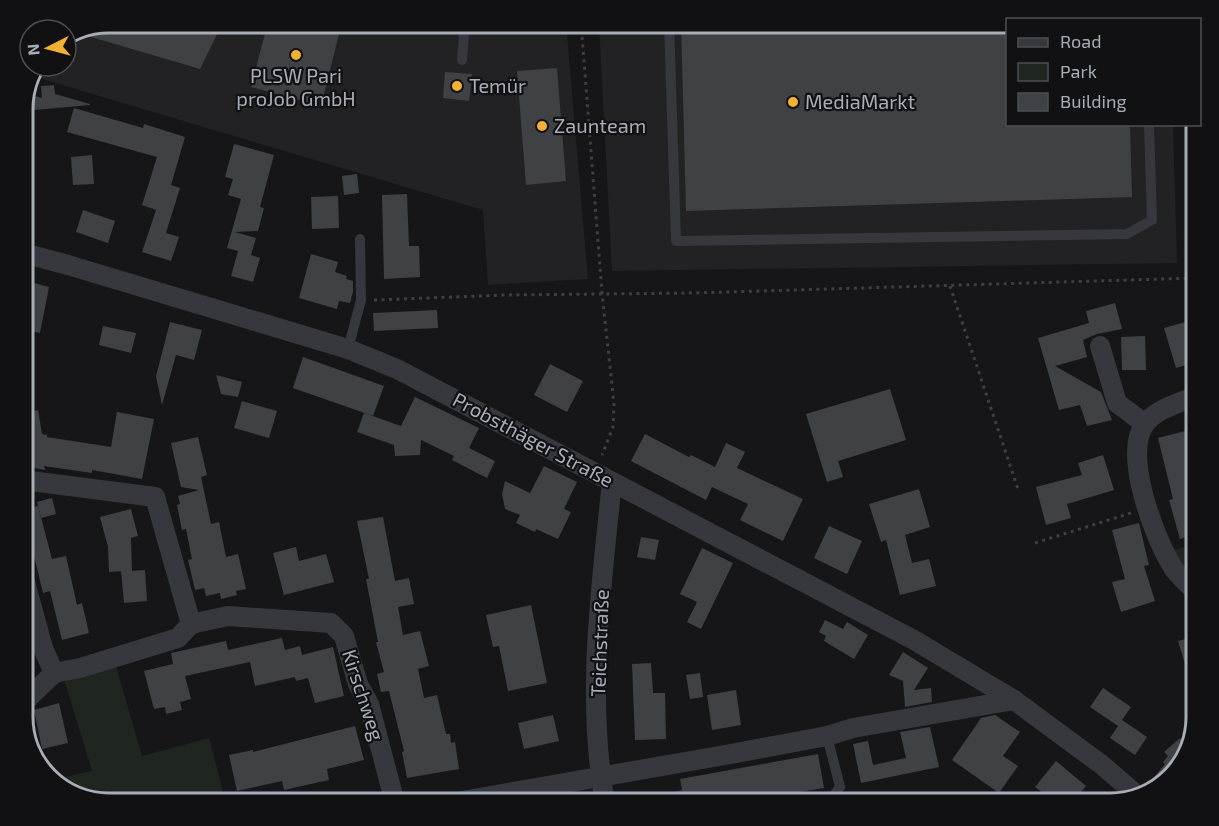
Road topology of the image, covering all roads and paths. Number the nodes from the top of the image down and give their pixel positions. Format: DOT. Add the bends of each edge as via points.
graph roads {
  1 [pos="464,33"];
  2 [pos="581,33"];
  3 [pos="669,33"];
  4 [pos="462,60"];
  5 [pos="1149,126"];
  6 [pos="360,239"];
  7 [pos="33,256"];
  8 [pos="1186,278"];
  9 [pos="950,286"];
  10 [pos="602,293"];
  11 [pos="361,300"];
  12 [pos="1100,346"];
  13 [pos="348,349"];
  14 [pos="1186,400"];
  15 [pos="1144,424"];
  16 [pos="604,477"];
  17 [pos="33,481"];
  18 [pos="1019,492"];
  19 [pos="1147,507"];
  20 [pos="1035,543"];
  21 [pos="1186,581"];
  22 [pos="33,612"];
  23 [pos="190,624"];
  24 [pos="54,673"];
  25 [pos="33,693"];
  26 [pos="1014,699"];
  27 [pos="827,736"];
  28 [pos="601,777"];
  29 [pos="1131,790"];
  30 [pos="392,793"];
  31 [pos="512,793"];
  32 [pos="603,793"];
  33 [pos="836,793"];
  1 -- 4 [label="lane"];
  2 -- 10 [label="path"];
  3 -- 5 [label="lane" via="676,241 1127,234 1152,220"];
  6 -- 11 [label="lane"];
  7 -- 13 [label="street, Probsthäger Straße"];
  8 -- 9 [label="path"];
  9 -- 10 [label="path"];
  9 -- 18 [label="path"];
  10 -- 11 [label="path"];
  10 -- 16 [label="path" via="614,404"];
  11 -- 13 [label="lane"];
  12 -- 15 [label="street" via="1118,403"];
  13 -- 16 [label="street, Probsthäger Straße" via="397,369"];
  14 -- 15 [label="street"];
  15 -- 19 [label="street" via="1138,439 1138,470"];
  16 -- 26 [label="street, Probsthäger Straße" via="914,640"];
  16 -- 28 [label="street, Teichstraße" via="597,673"];
  17 -- 23 [label="street" via="155,497"];
  19 -- 20 [label="path"];
  19 -- 21 [label="street" via="1159,542"];
  22 -- 24 [label="street"];
  23 -- 24 [label="street, Kirschweg" via="178,638"];
  23 -- 30 [label="street, Kirschweg" via="228,616 331,623 344,636 358,684 369,704"];
  24 -- 25 [label="street"];
  26 -- 27 [label="street"];
  26 -- 29 [label="street, Probsthäger Straße"];
  27 -- 28 [label="street"];
  27 -- 33 [label="lane" via="840,787"];
  28 -- 31 [label="street"];
  28 -- 32 [label="street, Teichstraße"];
}
